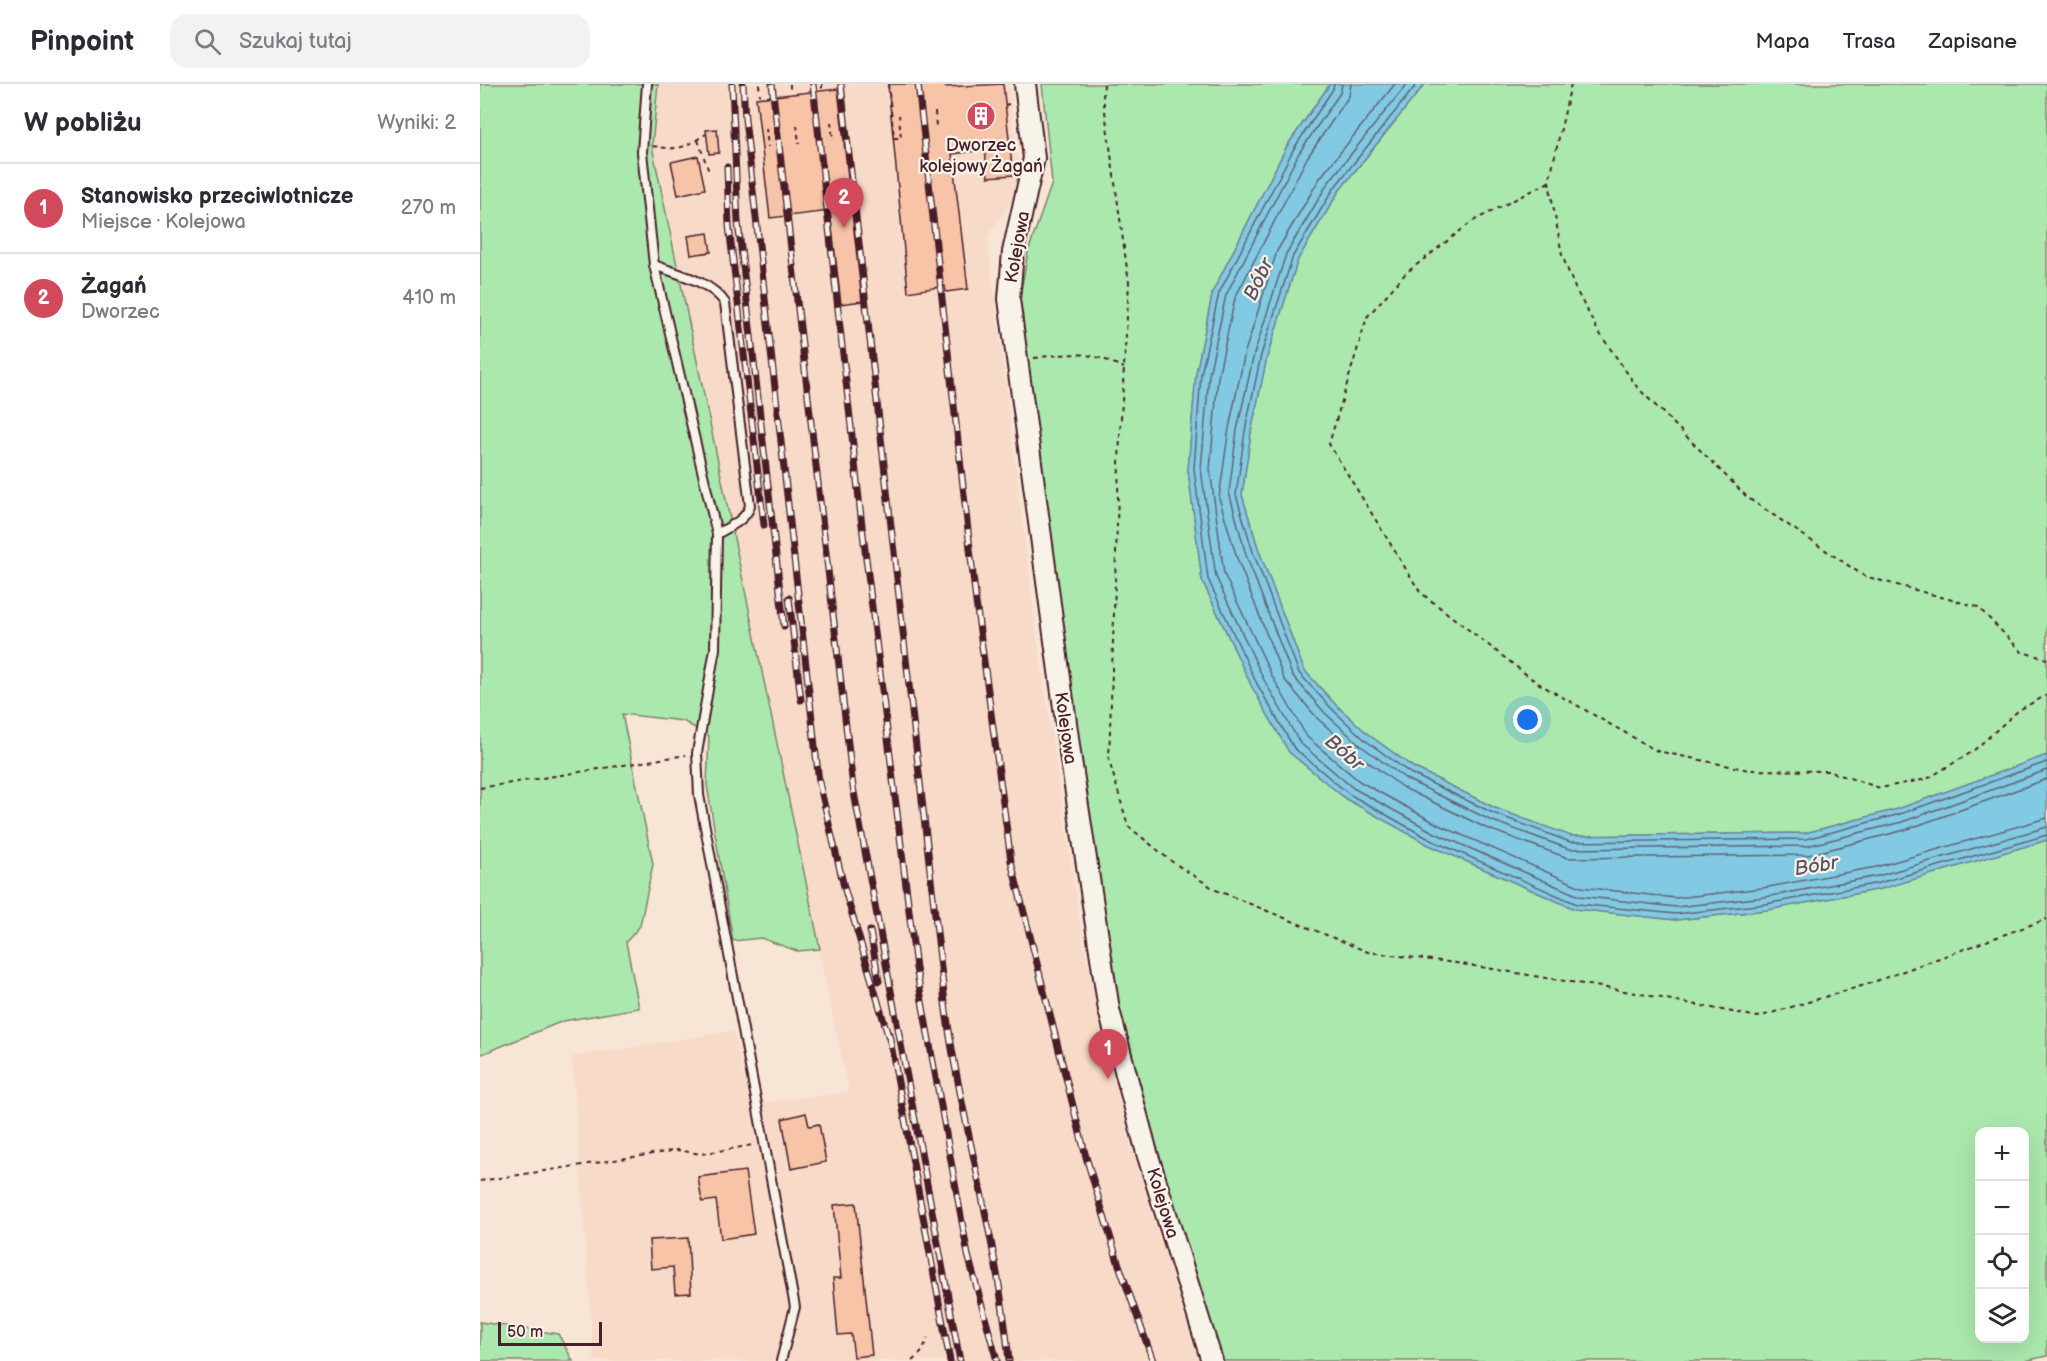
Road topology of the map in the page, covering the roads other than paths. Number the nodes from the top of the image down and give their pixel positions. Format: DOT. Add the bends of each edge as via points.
graph roads {
  1 [pos="647,84"];
  2 [pos="1025,84"];
  3 [pos="654,265"];
  4 [pos="717,534"];
  5 [pos="781,1361"];
  6 [pos="1212,1361"];
  1 -- 3 [label="lane" via="643,144"];
  2 -- 6 [label="street, Kolejowa" via="1034,158 1013,252 1009,299 1071,760 1110,1010 1147,1153"];
  3 -- 4 [label="lane"];
  3 -- 4 [label="lane" via="708,286 725,303 750,506 741,520"];
  4 -- 5 [label="lane" via="715,649 697,753 699,795 795,1307"];
}
